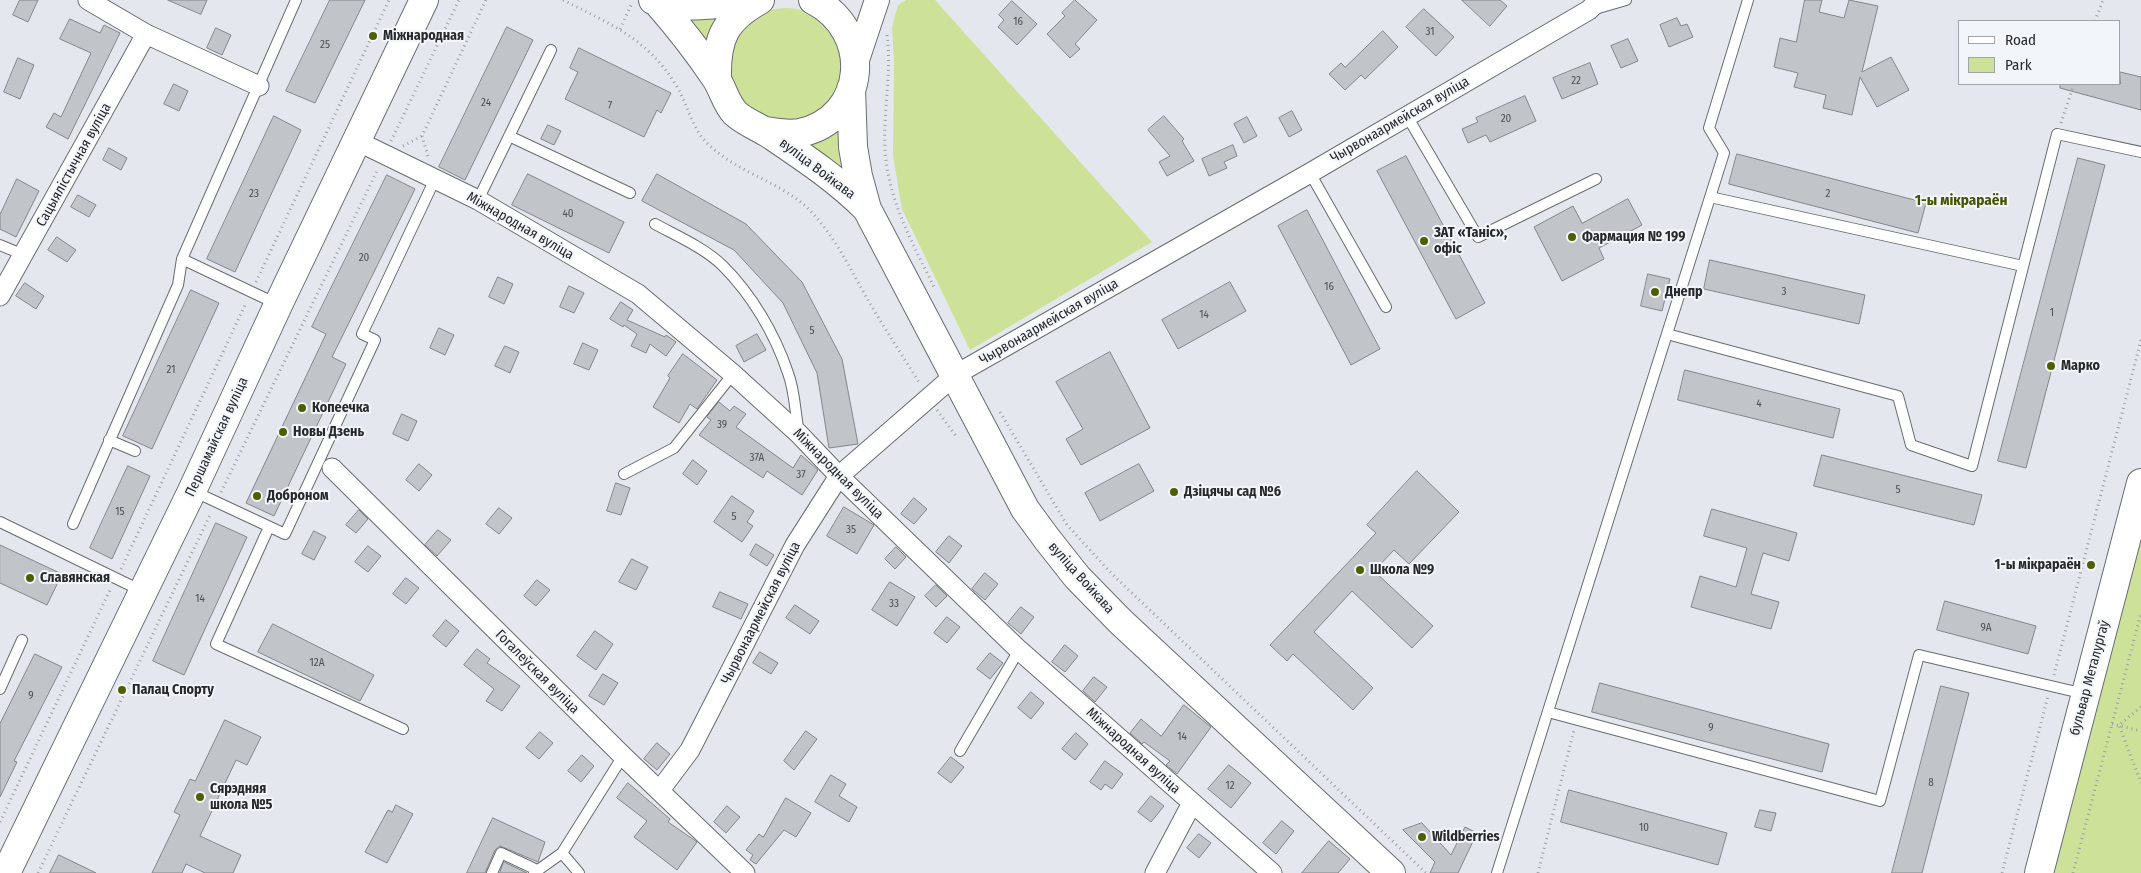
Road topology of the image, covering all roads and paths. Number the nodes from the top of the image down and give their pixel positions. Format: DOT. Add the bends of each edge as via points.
graph roads {
  1 [pos="88,0"];
  2 [pos="296,0"];
  3 [pos="389,0"];
  4 [pos="424,0"];
  5 [pos="459,0"];
  6 [pos="486,0"];
  7 [pos="563,0"];
  8 [pos="749,0"];
  9 [pos="760,0"];
  10 [pos="813,0"];
  11 [pos="877,0"];
  12 [pos="1626,0"];
  13 [pos="1748,0"];
  14 [pos="2103,0"];
  15 [pos="648,1"];
  16 [pos="1594,5"];
  17 [pos="2096,20"];
  18 [pos="886,26"];
  19 [pos="620,29"];
  20 [pos="146,34"];
  21 [pos="551,50"];
  22 [pos="853,76"];
  23 [pos="717,79"];
  24 [pos="2074,85"];
  25 [pos="258,86"];
  26 [pos="1407,116"];
  27 [pos="766,132"];
  28 [pos="2057,134"];
  29 [pos="510,136"];
  30 [pos="357,141"];
  31 [pos="2141,152"];
  32 [pos="385,155"];
  33 [pos="1310,173"];
  34 [pos="435,180"];
  35 [pos="1596,180"];
  36 [pos="630,193"];
  37 [pos="1710,197"];
  38 [pos="478,200"];
  39 [pos="867,209"];
  40 [pos="655,224"];
  41 [pos="0,245"];
  42 [pos="24,255"];
  43 [pos="182,259"];
  44 [pos="2023,266"];
  45 [pos="936,290"];
  46 [pos="251,292"];
  47 [pos="0,296"];
  48 [pos="278,305"];
  49 [pos="1386,306"];
  50 [pos="1667,334"];
  51 [pos="2141,340"];
  52 [pos="733,374"];
  53 [pos="955,375"];
  54 [pos="929,398"];
  55 [pos="995,404"];
  56 [pos="799,434"];
  57 [pos="956,436"];
  58 [pos="109,440"];
  59 [pos="135,451"];
  60 [pos="332,468"];
  61 [pos="624,474"];
  62 [pos="839,476"];
  63 [pos="2141,483"];
  64 [pos="204,496"];
  65 [pos="0,522"];
  66 [pos="72,524"];
  67 [pos="269,527"];
  68 [pos="116,578"];
  69 [pos="143,592"];
  70 [pos="2141,613"];
  71 [pos="22,640"];
  72 [pos="1019,650"];
  73 [pos="2051,686"];
  74 [pos="0,688"];
  75 [pos="2086,694"];
  76 [pos="2141,707"];
  77 [pos="1548,712"];
  78 [pos="1576,719"];
  79 [pos="2112,724"];
  80 [pos="2119,725"];
  81 [pos="403,729"];
  82 [pos="2141,731"];
  83 [pos="960,751"];
  84 [pos="623,756"];
  85 [pos="2141,783"];
  86 [pos="660,790"];
  87 [pos="1192,803"];
  88 [pos="0,822"];
  89 [pos="562,853"];
  90 [pos="5,866"];
  91 [pos="536,872"];
  92 [pos="38,873"];
  93 [pos="492,873"];
  94 [pos="579,873"];
  95 [pos="745,873"];
  96 [pos="1155,873"];
  97 [pos="1272,873"];
  98 [pos="1391,873"];
  99 [pos="1426,873"];
  100 [pos="1497,873"];
  101 [pos="1538,873"];
  102 [pos="2002,873"];
  103 [pos="2039,873"];
  104 [pos="2073,873"];
  1 -- 20 [label="street"];
  2 -- 25 [label="lane"];
  3 -- 46 [label="path"];
  4 -- 30 [label="main road, Першамайская вуліца"];
  5 -- 32 [label="path"];
  6 -- 34 [label="path" via="422,136"];
  7 -- 19 [label="path"];
  8 -- 15 [label="main road" via="714,5"];
  9 -- 23 [label="main road, вуліца Войкава" via="742,10 725,30 717,54"];
  10 -- 22 [label="main road, вуліца Войкава" via="837,17 847,30 853,46"];
  11 -- 22 [label="street"];
  12 -- 16 [label="lane"];
  13 -- 37 [label="lane" via="1709,128 1724,153"];
  14 -- 17 [label="path"];
  15 -- 19 [label="path"];
  15 -- 23 [label="main road, вуліца Войкава" via="688,37"];
  16 -- 26 [label="street, Чырвонаармейская вуліца"];
  18 -- 45 [label="path" via="889,56 885,149 891,187 904,225"];
  19 -- 54 [label="path" via="648,48 664,65 701,135 716,151 803,204 826,230"];
  20 -- 25 [label="street"];
  20 -- 42 [label="street, Сацыялістычная вуліца"];
  21 -- 29 [label="lane"];
  22 -- 27 [label="main road, вуліца Войкава" via="843,104 816,127 800,133"];
  22 -- 39 [label="main road, вуліца Войкава" via="853,147"];
  23 -- 27 [label="main road, вуліца Войкава" via="734,112"];
  24 -- 28 [label="path"];
  25 -- 43 [label="lane"];
  26 -- 33 [label="street, Чырвонаармейская вуліца"];
  26 -- 35 [label="lane" via="1478,237"];
  27 -- 39 [label="main road, вуліца Войкава" via="844,186"];
  28 -- 31 [label="lane"];
  28 -- 44 [label="lane"];
  29 -- 36 [label="lane"];
  29 -- 38 [label="lane"];
  30 -- 32 [label="street, Міжнародная вуліца"];
  30 -- 48 [label="main road, Першамайская вуліца"];
  32 -- 34 [label="street, Міжнародная вуліца"];
  32 -- 64 [label="path"];
  33 -- 49 [label="lane"];
  33 -- 53 [label="street, Чырвонаармейская вуліца"];
  34 -- 38 [label="street, Міжнародная вуліца"];
  34 -- 67 [label="lane" via="362,334 375,340 285,534"];
  37 -- 44 [label="lane"];
  37 -- 50 [label="lane"];
  38 -- 52 [label="street, Міжнародная вуліца" via="638,294"];
  39 -- 53 [label="main road, вуліца Войкава"];
  40 -- 56 [label="lane" via="722,265 752,302 770,331 789,374"];
  41 -- 42 [label="lane"];
  42 -- 47 [label="street, Сацыялістычная вуліца"];
  43 -- 46 [label="lane"];
  43 -- 58 [label="lane" via="178,285"];
  44 -- 50 [label="lane" via="1972,466 1911,445 1898,396"];
  46 -- 48 [label="lane"];
  46 -- 68 [label="path"];
  48 -- 64 [label="main road, Першамайская вуліца"];
  50 -- 77 [label="lane"];
  51 -- 73 [label="path"];
  52 -- 56 [label="street, Міжнародная вуліца"];
  52 -- 61 [label="lane" via="674,448"];
  53 -- 54 [label="street, Чырвонаармейская вуліца"];
  53 -- 98 [label="main road, вуліца Войкава" via="1025,509 1077,577 1121,622"];
  54 -- 57 [label="path"];
  54 -- 62 [label="street, Чырвонаармейская вуліца"];
  55 -- 99 [label="path" via="1067,525 1112,574"];
  56 -- 62 [label="street, Міжнародная вуліца"];
  58 -- 59 [label="lane"];
  58 -- 66 [label="lane"];
  60 -- 84 [label="street, Гогалеўская вуліца"];
  62 -- 72 [label="street, Міжнародная вуліца"];
  62 -- 86 [label="street, Чырвонаармейская вуліца" via="795,545 690,750"];
  63 -- 75 [label="main road, бульвар Металургаў"];
  64 -- 67 [label="lane"];
  64 -- 69 [label="main road, Першамайская вуліца"];
  64 -- 92 [label="path"];
  65 -- 68 [label="lane"];
  67 -- 81 [label="lane" via="216,644"];
  68 -- 69 [label="lane"];
  68 -- 88 [label="path"];
  69 -- 90 [label="main road, Першамайская вуліца"];
  70 -- 79 [label="path"];
  71 -- 74 [label="lane"];
  72 -- 83 [label="lane"];
  72 -- 87 [label="street, Міжнародная вуліца"];
  73 -- 75 [label="lane"];
  73 -- 78 [label="lane" via="1919,655 1880,800"];
  73 -- 102 [label="path"];
  75 -- 103 [label="main road, бульвар Металургаў"];
  76 -- 80 [label="path"];
  77 -- 78 [label="lane"];
  77 -- 100 [label="lane"];
  78 -- 101 [label="path"];
  79 -- 80 [label="path"];
  79 -- 104 [label="path"];
  80 -- 82 [label="path"];
  80 -- 85 [label="path"];
  84 -- 86 [label="street, Гогалеўская вуліца"];
  84 -- 89 [label="lane"];
  86 -- 95 [label="street, Гогалеўская вуліца"];
  87 -- 96 [label="street"];
  87 -- 97 [label="street, Міжнародная вуліца"];
  89 -- 91 [label="lane"];
  89 -- 94 [label="lane"];
  91 -- 93 [label="lane" via="501,853"];
}
